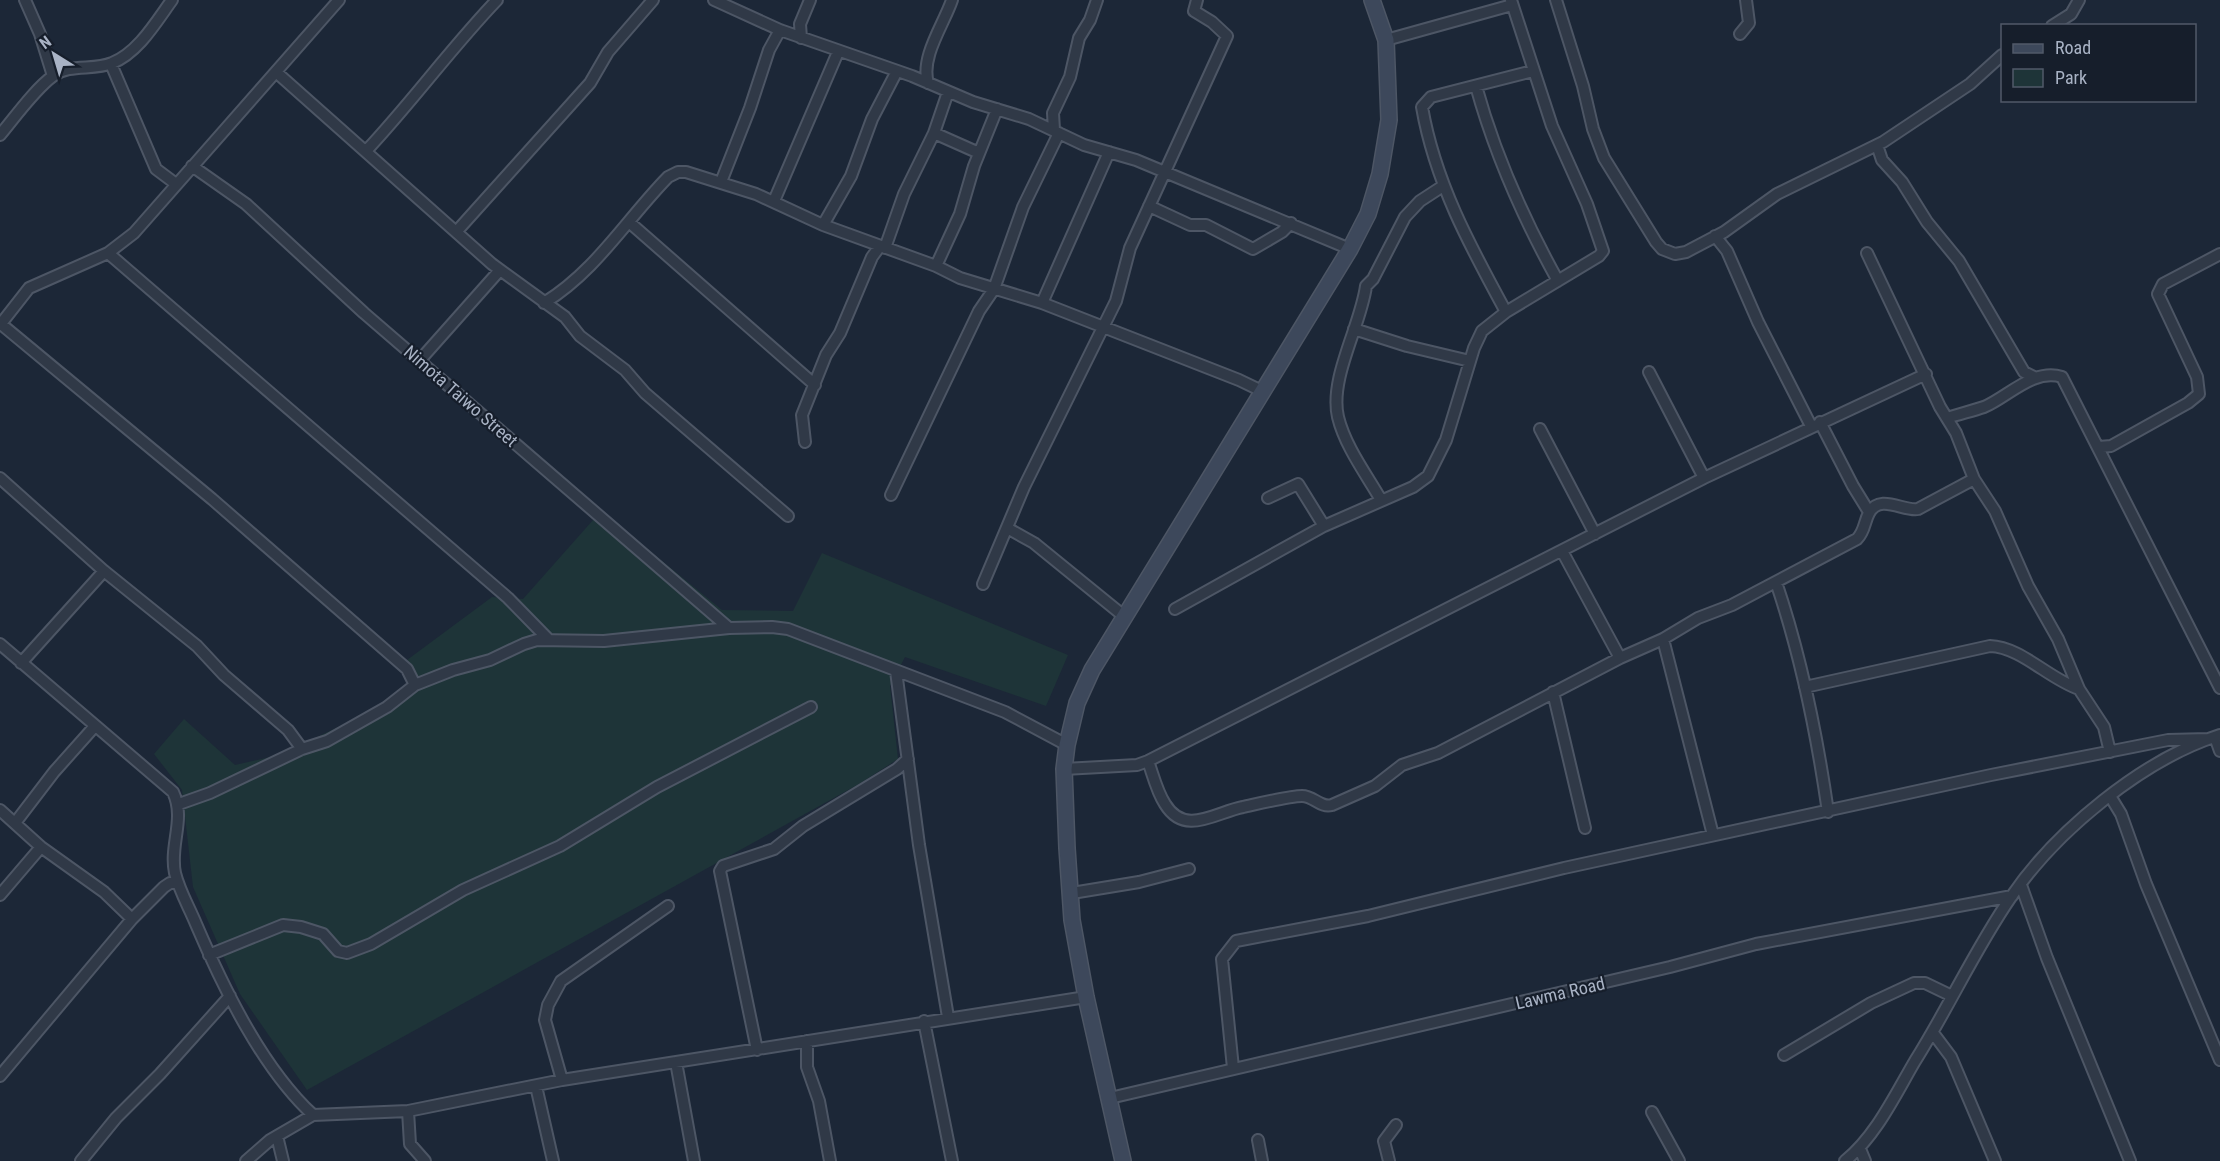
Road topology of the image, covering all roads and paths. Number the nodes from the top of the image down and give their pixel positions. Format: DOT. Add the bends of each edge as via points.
graph roads {
  1 [pos="25,0"];
  2 [pos="172,0"];
  3 [pos="339,0"];
  4 [pos="497,0"];
  5 [pos="653,0"];
  6 [pos="714,0"];
  7 [pos="810,0"];
  8 [pos="952,0"];
  9 [pos="1097,0"];
  10 [pos="1197,0"];
  11 [pos="1372,0"];
  12 [pos="1556,0"];
  13 [pos="1746,0"];
  14 [pos="2079,0"];
  15 [pos="1511,3"];
  16 [pos="2055,24"];
  17 [pos="780,30"];
  18 [pos="1740,34"];
  19 [pos="801,38"];
  20 [pos="1386,40"];
  21 [pos="838,51"];
  22 [pos="2001,56"];
  23 [pos="111,64"];
  24 [pos="897,71"];
  25 [pos="1533,71"];
  26 [pos="276,72"];
  27 [pos="53,76"];
  28 [pos="928,83"];
  29 [pos="1476,86"];
  30 [pos="948,92"];
  31 [pos="997,109"];
  32 [pos="1056,132"];
  33 [pos="934,133"];
  34 [pos="0,135"];
  35 [pos="1877,145"];
  36 [pos="366,151"];
  37 [pos="1108,152"];
  38 [pos="979,153"];
  39 [pos="192,166"];
  40 [pos="1165,172"];
  41 [pos="721,182"];
  42 [pos="176,184"];
  43 [pos="1443,186"];
  44 [pos="774,201"];
  45 [pos="1149,206"];
  46 [pos="629,222"];
  47 [pos="1291,223"];
  48 [pos="823,225"];
  49 [pos="457,231"];
  50 [pos="1715,236"];
  51 [pos="882,247"];
  52 [pos="1350,249"];
  53 [pos="108,253"];
  54 [pos="1867,253"];
  55 [pos="2220,254"];
  56 [pos="936,266"];
  57 [pos="500,270"];
  58 [pos="1558,280"];
  59 [pos="994,289"];
  60 [pos="544,303"];
  61 [pos="1042,303"];
  62 [pos="1506,312"];
  63 [pos="0,325"];
  64 [pos="1101,328"];
  65 [pos="1354,329"];
  66 [pos="420,360"];
  67 [pos="1470,362"];
  68 [pos="1649,372"];
  69 [pos="2024,372"];
  70 [pos="1926,374"];
  71 [pos="2036,378"];
  72 [pos="815,385"];
  73 [pos="2019,386"];
  74 [pos="1263,392"];
  75 [pos="1947,418"];
  76 [pos="1815,424"];
  77 [pos="1540,429"];
  78 [pos="805,442"];
  79 [pos="2099,447"];
  80 [pos="0,478"];
  81 [pos="1704,478"];
  82 [pos="1974,479"];
  83 [pos="891,495"];
  84 [pos="1268,498"];
  85 [pos="1381,500"];
  86 [pos="1869,512"];
  87 [pos="788,516"];
  88 [pos="1324,526"];
  89 [pos="1007,528"];
  90 [pos="1595,534"];
  91 [pos="1563,551"];
  92 [pos="104,571"];
  93 [pos="1776,582"];
  94 [pos="982,584"];
  95 [pos="1175,609"];
  96 [pos="1125,617"];
  97 [pos="729,628"];
  98 [pos="1663,639"];
  99 [pos="549,640"];
  100 [pos="0,644"];
  101 [pos="1620,658"];
  102 [pos="21,663"];
  103 [pos="896,671"];
  104 [pos="415,685"];
  105 [pos="1804,687"];
  106 [pos="2220,688"];
  107 [pos="2079,689"];
  108 [pos="1553,692"];
  109 [pos="811,707"];
  110 [pos="95,726"];
  111 [pos="2214,737"];
  112 [pos="2168,740"];
  113 [pos="1067,745"];
  114 [pos="302,748"];
  115 [pos="2220,751"];
  116 [pos="2110,752"];
  117 [pos="2171,758"];
  118 [pos="908,759"];
  119 [pos="1148,761"];
  120 [pos="1064,769"];
  121 [pos="2110,796"];
  122 [pos="179,804"];
  123 [pos="0,810"];
  124 [pos="1828,812"];
  125 [pos="15,823"];
  126 [pos="1585,828"];
  127 [pos="1713,835"];
  128 [pos="41,847"];
  129 [pos="1189,869"];
  130 [pos="178,883"];
  131 [pos="2021,885"];
  132 [pos="1072,893"];
  133 [pos="0,895"];
  134 [pos="2012,896"];
  135 [pos="668,906"];
  136 [pos="132,919"];
  137 [pos="209,955"];
  138 [pos="230,996"];
  139 [pos="1952,996"];
  140 [pos="1086,997"];
  141 [pos="948,1017"];
  142 [pos="924,1021"];
  143 [pos="1933,1033"];
  144 [pos="807,1041"];
  145 [pos="757,1050"];
  146 [pos="1784,1055"];
  147 [pos="2220,1060"];
  148 [pos="676,1062"];
  149 [pos="1233,1068"];
  150 [pos="0,1076"];
  151 [pos="562,1080"];
  152 [pos="536,1086"];
  153 [pos="1110,1098"];
  154 [pos="408,1111"];
  155 [pos="1652,1112"];
  156 [pos="313,1114"];
  157 [pos="1396,1125"];
  158 [pos="277,1136"];
  159 [pos="1258,1140"];
  160 [pos="1860,1149"];
  161 [pos="81,1161"];
  162 [pos="246,1161"];
  163 [pos="283,1161"];
  164 [pos="425,1161"];
  165 [pos="553,1161"];
  166 [pos="694,1161"];
  167 [pos="830,1161"];
  168 [pos="952,1161"];
  169 [pos="1123,1161"];
  170 [pos="1262,1161"];
  171 [pos="1389,1161"];
  172 [pos="1679,1161"];
  173 [pos="1845,1161"];
  174 [pos="1865,1161"];
  175 [pos="1995,1161"];
  176 [pos="2130,1161"];
  1 -- 27 [label="street"];
  2 -- 23 [label="street" via="149,32"];
  3 -- 26 [label="street"];
  4 -- 36 [label="street"];
  5 -- 49 [label="street" via="608,52 590,82"];
  6 -- 17 [label="street"];
  7 -- 19 [label="street" via="801,24"];
  8 -- 28 [label="street" via="927,60"];
  9 -- 32 [label="street" via="1079,38 1070,78 1053,113"];
  10 -- 40 [label="street" via="1194,11 1227,36"];
  11 -- 20 [label="main road"];
  12 -- 50 [label="street" via="1600,148 1639,218 1662,249 1675,255"];
  13 -- 18 [label="street" via="1749,23"];
  14 -- 16 [label="street" via="2070,14"];
  15 -- 20 [label="street"];
  15 -- 25 [label="street"];
  17 -- 19 [label="street"];
  17 -- 41 [label="street" via="769,50"];
  19 -- 21 [label="street"];
  20 -- 52 [label="main road" via="1387,142 1368,214"];
  21 -- 24 [label="street"];
  21 -- 44 [label="street"];
  22 -- 35 [label="street" via="1970,84"];
  23 -- 27 [label="street"];
  23 -- 42 [label="street" via="156,169"];
  24 -- 28 [label="street"];
  24 -- 48 [label="street" via="872,118 851,176"];
  25 -- 29 [label="street"];
  25 -- 58 [label="street" via="1552,126 1603,244 1599,256"];
  26 -- 36 [label="street"];
  26 -- 39 [label="street"];
  27 -- 34 [label="street"];
  28 -- 30 [label="street"];
  29 -- 43 [label="street" via="1431,97 1422,107"];
  29 -- 58 [label="street" via="1488,131 1513,195"];
  30 -- 31 [label="street"];
  30 -- 33 [label="street"];
  31 -- 32 [label="street"];
  31 -- 38 [label="street"];
  32 -- 37 [label="street"];
  32 -- 59 [label="street" via="1023,207"];
  33 -- 38 [label="street"];
  33 -- 51 [label="street"];
  35 -- 50 [label="street" via="1777,194 1737,225"];
  35 -- 69 [label="street" via="1882,159 1959,261"];
  36 -- 49 [label="street"];
  37 -- 40 [label="street"];
  37 -- 61 [label="street"];
  38 -- 56 [label="street" via="960,214"];
  39 -- 42 [label="street"];
  39 -- 66 [label="street, Nimota Taiwo Street" via="246,204"];
  40 -- 45 [label="street"];
  40 -- 47 [label="street"];
  41 -- 44 [label="street"];
  41 -- 46 [label="street" via="676,173 659,186"];
  42 -- 53 [label="street" via="134,233"];
  43 -- 62 [label="street" via="1464,235"];
  43 -- 65 [label="street" via="1405,217 1373,279 1365,286"];
  44 -- 48 [label="street"];
  45 -- 47 [label="street" via="1190,225 1206,225 1253,249"];
  45 -- 64 [label="street" via="1130,248 1116,301"];
  46 -- 60 [label="street" via="568,288"];
  46 -- 72 [label="street"];
  47 -- 52 [label="street"];
  48 -- 51 [label="street"];
  49 -- 57 [label="street"];
  50 -- 76 [label="street" via="1727,251 1758,322"];
  51 -- 56 [label="street"];
  51 -- 72 [label="street" via="872,257"];
  52 -- 74 [label="main road"];
  53 -- 63 [label="street" via="29,288"];
  53 -- 99 [label="street" via="508,598"];
  54 -- 70 [label="street"];
  55 -- 79 [label="street" via="2163,284 2158,294 2197,377 2199,394 2188,404 2111,446"];
  56 -- 59 [label="street"];
  57 -- 60 [label="street"];
  57 -- 66 [label="street"];
  58 -- 62 [label="street"];
  59 -- 61 [label="street"];
  59 -- 83 [label="street" via="979,311"];
  60 -- 87 [label="street" via="626,370 645,393"];
  61 -- 64 [label="street"];
  62 -- 67 [label="street" via="1482,331"];
  63 -- 104 [label="street" via="212,499 407,669"];
  64 -- 74 [label="street"];
  64 -- 89 [label="street"];
  65 -- 67 [label="street"];
  65 -- 85 [label="street" via="1338,394 1338,417"];
  66 -- 97 [label="street, Nimota Taiwo Street"];
  67 -- 85 [label="street" via="1446,440 1428,477"];
  68 -- 81 [label="street"];
  69 -- 71 [label="street"];
  69 -- 73 [label="street"];
  70 -- 75 [label="street"];
  70 -- 76 [label="street"];
  71 -- 73 [label="street"];
  71 -- 79 [label="street" via="2062,377"];
  72 -- 78 [label="street" via="802,415"];
  73 -- 75 [label="street" via="1984,406"];
  74 -- 96 [label="main road"];
  75 -- 82 [label="street"];
  76 -- 81 [label="street"];
  76 -- 86 [label="street"];
  77 -- 90 [label="street"];
  79 -- 106 [label="street"];
  80 -- 92 [label="street"];
  81 -- 90 [label="street"];
  82 -- 86 [label="street" via="1918,509 1890,504"];
  82 -- 107 [label="street" via="1995,510"];
  84 -- 88 [label="street" via="1298,484"];
  85 -- 88 [label="street"];
  86 -- 93 [label="street" via="1857,539"];
  88 -- 95 [label="street"];
  89 -- 94 [label="street"];
  89 -- 96 [label="street" via="1034,543"];
  90 -- 91 [label="street"];
  91 -- 101 [label="street"];
  91 -- 119 [label="street"];
  92 -- 102 [label="street"];
  92 -- 114 [label="street" via="196,646 288,730"];
  93 -- 98 [label="street"];
  93 -- 105 [label="street" via="1789,618"];
  96 -- 113 [label="main road" via="1077,703"];
  97 -- 99 [label="street" via="586,642"];
  97 -- 103 [label="street" via="788,629"];
  98 -- 101 [label="street"];
  98 -- 127 [label="street"];
  99 -- 104 [label="street" via="524,644 490,660"];
  100 -- 102 [label="street"];
  101 -- 108 [label="street"];
  102 -- 110 [label="street"];
  103 -- 113 [label="street" via="1005,712"];
  103 -- 118 [label="street"];
  104 -- 114 [label="street" via="356,726"];
  105 -- 107 [label="street" via="1990,646 2028,660 2059,682"];
  105 -- 124 [label="street"];
  107 -- 116 [label="street" via="2104,727"];
  108 -- 119 [label="street" via="1438,753 1402,765 1375,786 1327,807 1302,796 1186,821 1163,803"];
  108 -- 126 [label="street"];
  109 -- 137 [label="street" via="657,787 560,846 463,890 371,944 347,953 338,951 323,934 283,925"];
  110 -- 122 [label="street" via="173,792"];
  110 -- 125 [label="street"];
  111 -- 112 [label="street"];
  111 -- 115 [label="street"];
  111 -- 117 [label="street"];
  112 -- 116 [label="street"];
  112 -- 117 [label="street"];
  113 -- 120 [label="main road"];
  114 -- 122 [label="street"];
  116 -- 124 [label="street"];
  117 -- 121 [label="street" via="2138,775"];
  118 -- 141 [label="street"];
  118 -- 145 [label="street" via="802,826 774,849 723,866 720,871"];
  119 -- 120 [label="street"];
  120 -- 132 [label="main road"];
  121 -- 131 [label="street" via="2058,840"];
  121 -- 147 [label="street" via="2121,814"];
  122 -- 130 [label="street" via="173,861"];
  123 -- 125 [label="street"];
  124 -- 127 [label="street"];
  125 -- 128 [label="street"];
  127 -- 149 [label="street" via="1418,904 1236,941 1222,959"];
  128 -- 133 [label="street"];
  128 -- 136 [label="street" via="104,892"];
  129 -- 132 [label="street"];
  130 -- 136 [label="street" via="170,882"];
  130 -- 137 [label="street"];
  131 -- 134 [label="street"];
  131 -- 176 [label="street"];
  132 -- 140 [label="main road" via="1072,920"];
  134 -- 139 [label="street"];
  134 -- 149 [label="street, Lawma Road" via="1756,944"];
  135 -- 151 [label="street" via="561,981 545,1020"];
  136 -- 150 [label="street"];
  137 -- 138 [label="street"];
  138 -- 156 [label="street" via="257,1044"];
  138 -- 161 [label="street"];
  139 -- 143 [label="street"];
  139 -- 146 [label="street" via="1925,983 1914,983 1870,1003"];
  140 -- 141 [label="street"];
  140 -- 153 [label="main road"];
  141 -- 142 [label="street"];
  142 -- 144 [label="street"];
  142 -- 168 [label="street"];
  143 -- 160 [label="street"];
  143 -- 175 [label="street" via="1951,1057"];
  144 -- 145 [label="street"];
  144 -- 167 [label="street" via="807,1067 819,1101"];
  145 -- 148 [label="street"];
  148 -- 151 [label="street"];
  148 -- 166 [label="street"];
  149 -- 153 [label="street, Lawma Road"];
  151 -- 152 [label="street"];
  152 -- 154 [label="street"];
  152 -- 165 [label="street"];
  153 -- 169 [label="main road"];
  154 -- 156 [label="street"];
  154 -- 164 [label="street" via="410,1144"];
  155 -- 172 [label="street"];
  156 -- 158 [label="street"];
  157 -- 171 [label="street" via="1384,1142"];
  158 -- 162 [label="street"];
  158 -- 163 [label="street"];
  159 -- 170 [label="street"];
  160 -- 173 [label="street"];
  160 -- 174 [label="street"];
}
